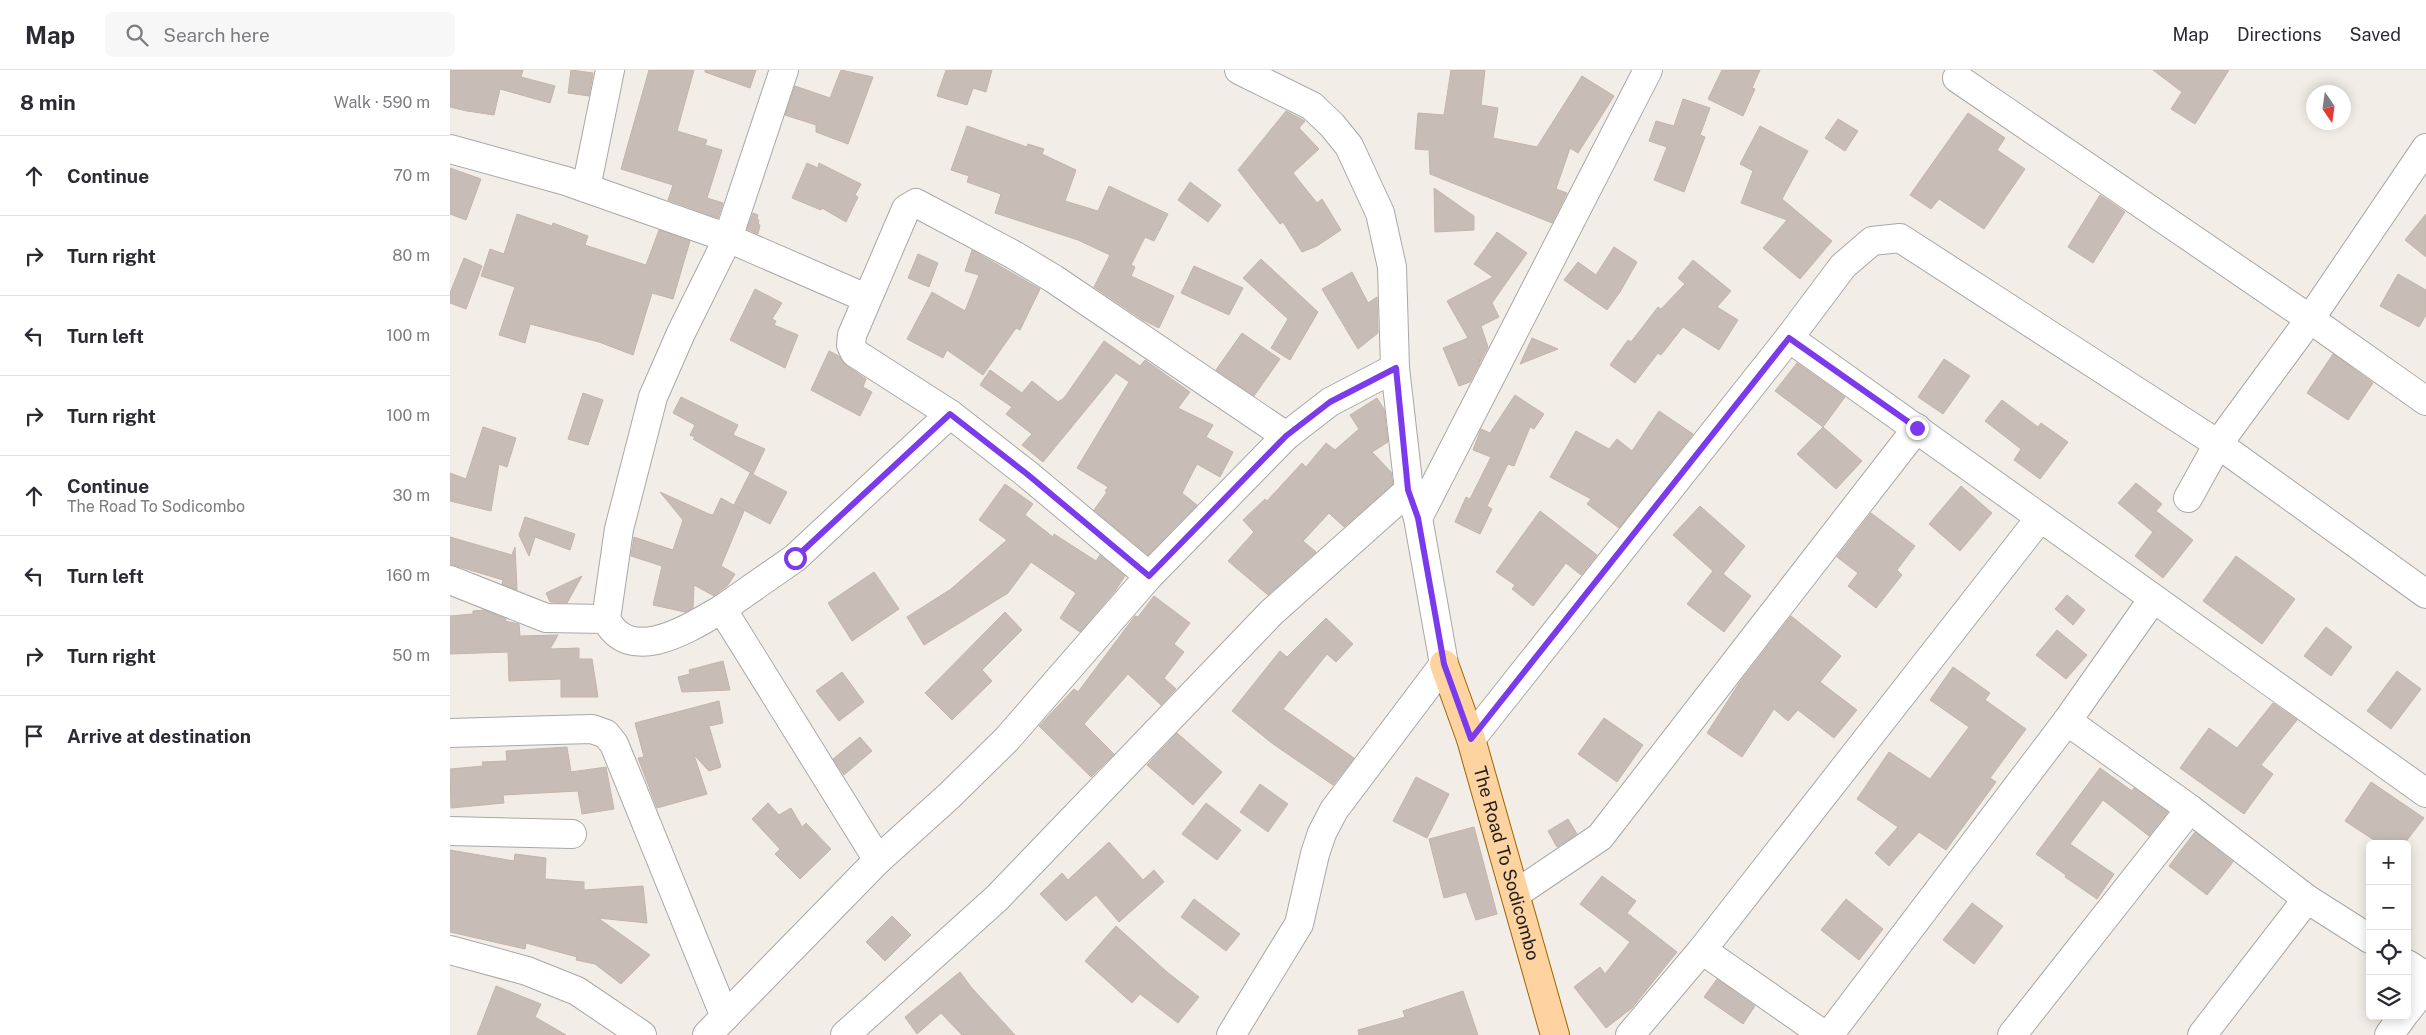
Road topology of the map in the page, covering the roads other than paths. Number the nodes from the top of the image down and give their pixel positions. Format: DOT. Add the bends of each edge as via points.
graph roads {
  1 [pos="610,70"];
  2 [pos="784,70"];
  3 [pos="1239,70"];
  4 [pos="1648,70"];
  5 [pos="1957,78"];
  6 [pos="2426,148"];
  7 [pos="450,149"];
  8 [pos="2417,178"];
  9 [pos="586,188"];
  10 [pos="728,238"];
  11 [pos="866,298"];
  12 [pos="2310,319"];
  13 [pos="1789,338"];
  14 [pos="1396,368"];
  15 [pos="2426,401"];
  16 [pos="950,414"];
  17 [pos="1917,428"];
  18 [pos="1286,436"];
  19 [pos="2218,444"];
  20 [pos="1408,490"];
  21 [pos="2188,498"];
  22 [pos="1418,518"];
  23 [pos="2040,518"];
  24 [pos="1149,576"];
  25 [pos="450,580"];
  26 [pos="2426,594"];
  27 [pos="2153,599"];
  28 [pos="722,609"];
  29 [pos="606,619"];
  30 [pos="1444,664"];
  31 [pos="2068,721"];
  32 [pos="450,733"];
  33 [pos="1471,739"];
  34 [pos="2426,793"];
  35 [pos="2190,809"];
  36 [pos="450,831"];
  37 [pos="572,834"];
  38 [pos="878,860"];
  39 [pos="1517,893"];
  40 [pos="2307,899"];
  41 [pos="2366,936"];
  42 [pos="450,950"];
  43 [pos="1702,950"];
  44 [pos="2411,967"];
  45 [pos="2426,976"];
  46 [pos="2426,986"];
  47 [pos="2411,1006"];
  48 [pos="2400,1020"];
  49 [pos="716,1026"];
  50 [pos="642,1035"];
  51 [pos="845,1035"];
  52 [pos="1231,1035"];
  53 [pos="1555,1035"];
  54 [pos="1630,1035"];
  55 [pos="1824,1035"];
  56 [pos="1829,1035"];
  57 [pos="2012,1035"];
  58 [pos="2202,1035"];
  59 [pos="2389,1035"];
  1 -- 9 [label="street"];
  2 -- 10 [label="street"];
  3 -- 14 [label="street" via="1312,106 1349,146 1361,168 1388,241"];
  4 -- 22 [label="street"];
  5 -- 12 [label="street"];
  6 -- 8 [label="street"];
  7 -- 9 [label="street"];
  8 -- 12 [label="street"];
  9 -- 10 [label="street"];
  10 -- 11 [label="street"];
  10 -- 29 [label="street" via="653,397 619,529"];
  11 -- 16 [label="street" via="852,335 851,345 855,352"];
  11 -- 18 [label="street" via="906,209 916,203 1054,279"];
  12 -- 15 [label="street"];
  12 -- 19 [label="street"];
  13 -- 17 [label="street"];
  13 -- 19 [label="street" via="1843,266 1872,241 1900,238"];
  13 -- 33 [label="street"];
  14 -- 18 [label="street" via="1330,402"];
  14 -- 20 [label="street"];
  16 -- 24 [label="street"];
  16 -- 28 [label="street" via="795,558"];
  17 -- 23 [label="street"];
  17 -- 39 [label="street" via="1600,838"];
  18 -- 24 [label="street"];
  19 -- 21 [label="street"];
  19 -- 26 [label="street"];
  20 -- 22 [label="street"];
  20 -- 51 [label="street" via="1272,612 997,898"];
  22 -- 30 [label="street"];
  23 -- 27 [label="street"];
  23 -- 43 [label="street"];
  24 -- 38 [label="street" via="1006,739"];
  25 -- 29 [label="street" via="546,618"];
  27 -- 31 [label="street"];
  27 -- 34 [label="street"];
  28 -- 29 [label="street" via="684,632 644,641 619,635"];
  28 -- 38 [label="street"];
  30 -- 33 [label="main road, The Road To Sodicombo"];
  30 -- 52 [label="street" via="1334,810 1315,854 1299,924"];
  31 -- 35 [label="street"];
  31 -- 56 [label="street"];
  32 -- 49 [label="street" via="592,729 606,734 614,744"];
  33 -- 39 [label="main road, The Road To Sodicombo"];
  35 -- 40 [label="street"];
  35 -- 57 [label="street"];
  36 -- 37 [label="street"];
  38 -- 49 [label="street"];
  39 -- 53 [label="main road, The Road To Sodicombo"];
  40 -- 41 [label="street"];
  40 -- 58 [label="street"];
  42 -- 50 [label="street" via="527,971 578,991"];
  43 -- 54 [label="street"];
  43 -- 55 [label="street"];
  44 -- 45 [label="street"];
  46 -- 47 [label="street"];
  48 -- 59 [label="street"];
}
